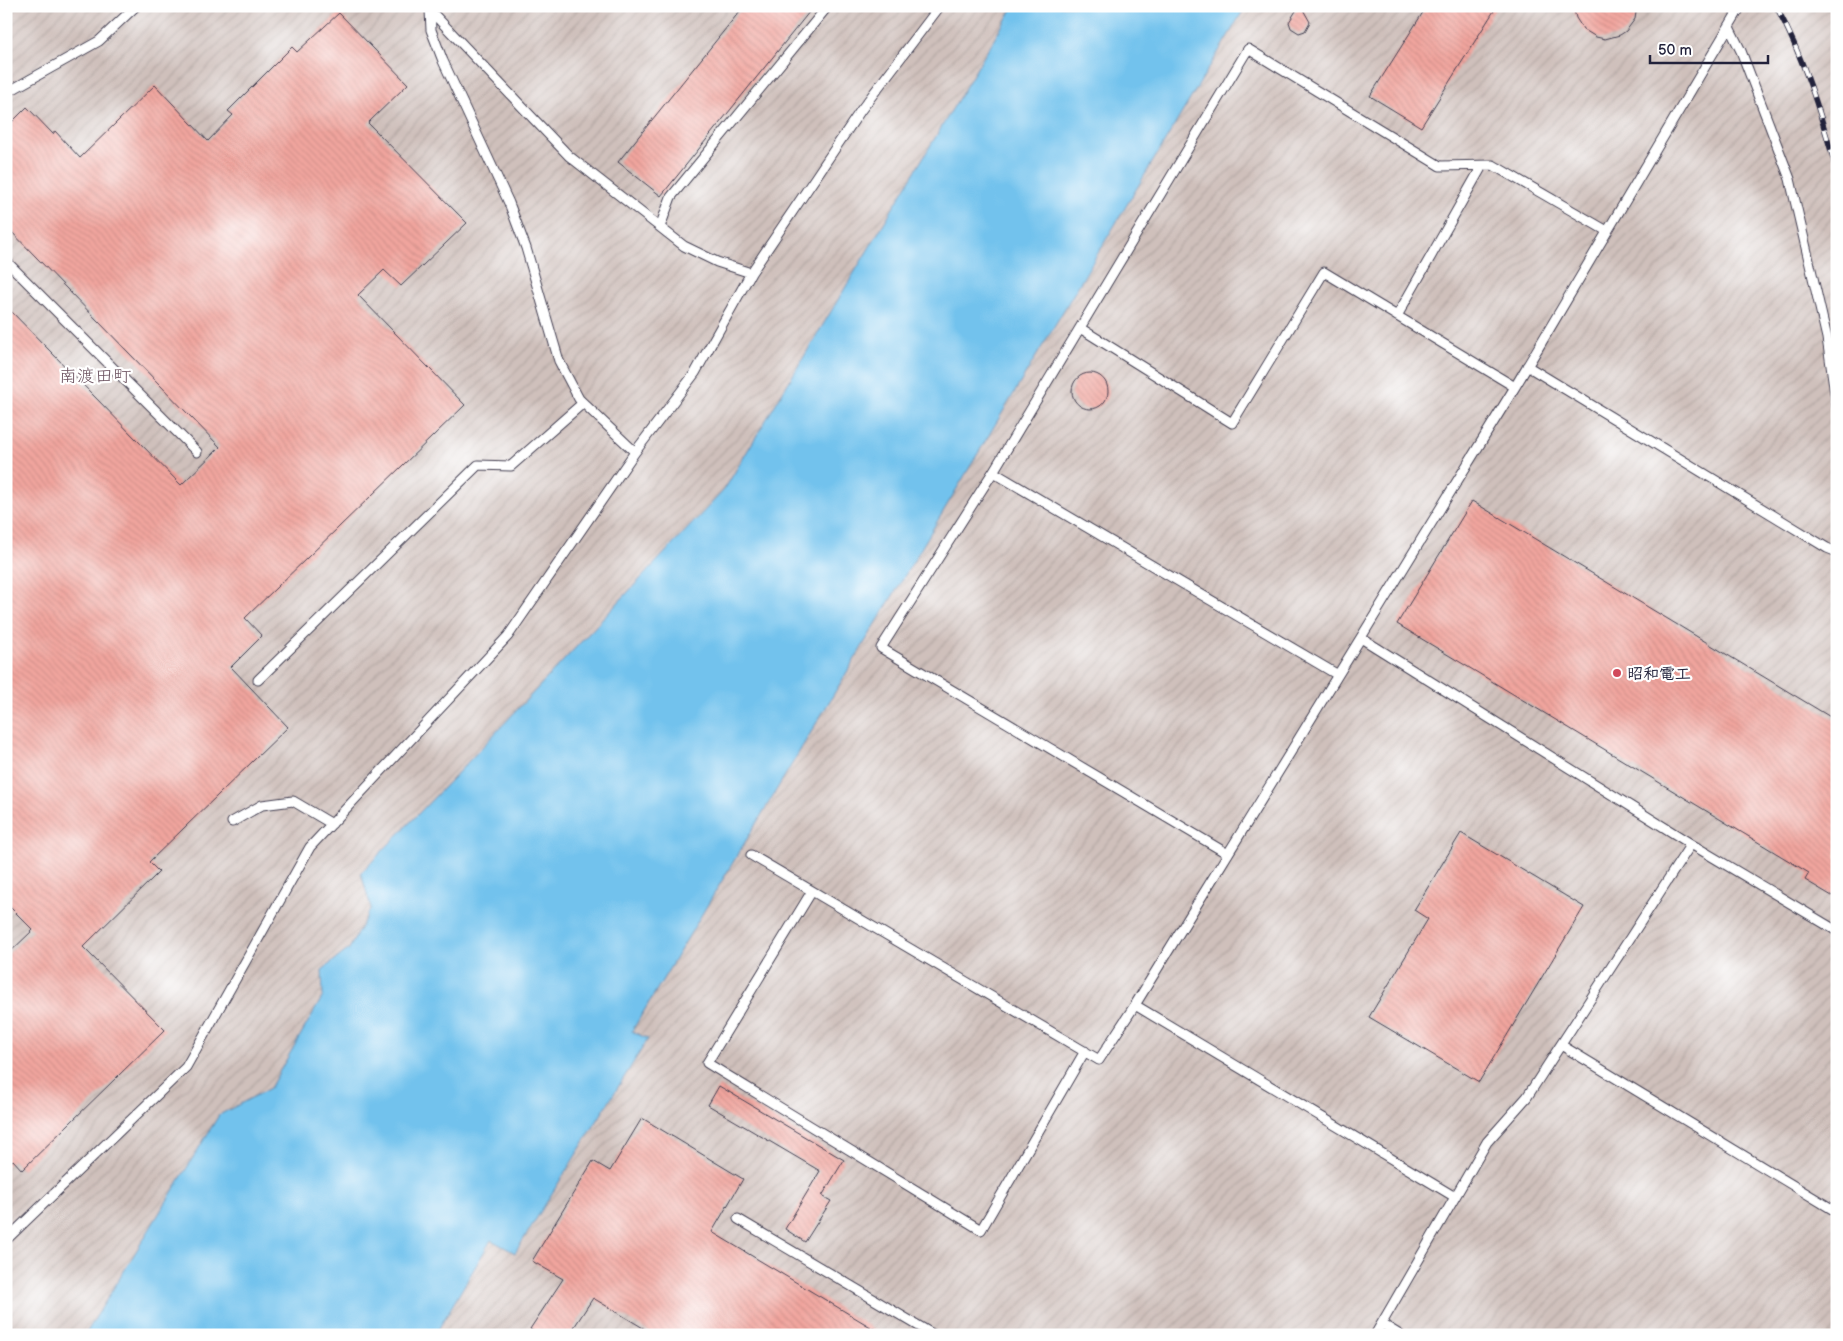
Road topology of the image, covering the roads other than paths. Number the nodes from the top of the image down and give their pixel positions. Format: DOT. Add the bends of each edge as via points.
graph roads {
  1 [pos="136,6"];
  2 [pos="828,6"];
  3 [pos="940,6"];
  4 [pos="1741,6"];
  5 [pos="428,8"];
  6 [pos="1729,27"];
  7 [pos="6,93"];
  8 [pos="1482,166"];
  9 [pos="660,227"];
  10 [pos="1607,232"];
  11 [pos="6,261"];
  12 [pos="751,273"];
  13 [pos="1397,316"];
  14 [pos="1080,328"];
  15 [pos="1528,366"];
  16 [pos="1514,387"];
  17 [pos="583,403"];
  18 [pos="1837,407"];
  19 [pos="197,452"];
  20 [pos="635,452"];
  21 [pos="993,472"];
  22 [pos="1837,552"];
  23 [pos="1361,638"];
  24 [pos="1338,675"];
  25 [pos="258,680"];
  26 [pos="232,822"];
  27 [pos="332,824"];
  28 [pos="1691,844"];
  29 [pos="1228,854"];
  30 [pos="751,855"];
  31 [pos="812,891"];
  32 [pos="1837,931"];
  33 [pos="1135,1005"];
  34 [pos="1561,1045"];
  35 [pos="1084,1051"];
  36 [pos="1454,1197"];
  37 [pos="1837,1212"];
  38 [pos="738,1219"];
  39 [pos="6,1240"];
  40 [pos="1382,1324"];
  41 [pos="934,1335"];
  42 [pos="1375,1335"];
  43 [pos="1400,1335"];
  1 -- 7 [label="lane" via="99,41"];
  2 -- 9 [label="lane" via="671,197"];
  3 -- 12 [label="lane" via="860,110"];
  4 -- 6 [label="lane"];
  5 -- 9 [label="lane" via="569,156"];
  5 -- 17 [label="lane" via="443,61 526,248 559,361"];
  6 -- 10 [label="lane"];
  6 -- 18 [label="lane" via="1790,179 1827,338"];
  8 -- 10 [label="lane" via="1493,165"];
  8 -- 13 [label="lane"];
  8 -- 14 [label="lane" via="1440,166 1248,49"];
  9 -- 12 [label="lane" via="684,246 716,262"];
  10 -- 15 [label="lane"];
  11 -- 19 [label="lane"];
  12 -- 20 [label="lane" via="694,373"];
  13 -- 14 [label="lane" via="1324,272 1232,423"];
  13 -- 16 [label="lane"];
  14 -- 21 [label="lane"];
  15 -- 16 [label="lane"];
  15 -- 22 [label="lane"];
  16 -- 23 [label="lane"];
  17 -- 20 [label="lane"];
  17 -- 25 [label="lane" via="511,466 478,465"];
  20 -- 27 [label="lane" via="508,636"];
  21 -- 24 [label="lane"];
  21 -- 29 [label="lane" via="882,648"];
  23 -- 24 [label="lane"];
  23 -- 28 [label="lane"];
  24 -- 29 [label="lane"];
  26 -- 27 [label="lane" via="262,805 293,801"];
  27 -- 39 [label="lane" via="310,847 186,1067"];
  28 -- 32 [label="lane"];
  28 -- 34 [label="lane"];
  29 -- 33 [label="lane"];
  30 -- 31 [label="lane"];
  31 -- 35 [label="lane"];
  31 -- 35 [label="lane" via="707,1063 981,1230"];
  33 -- 35 [label="lane" via="1100,1060"];
  33 -- 36 [label="lane"];
  34 -- 36 [label="lane" via="1527,1097 1487,1142"];
  34 -- 37 [label="lane"];
  36 -- 40 [label="lane"];
  38 -- 41 [label="lane"];
  40 -- 42 [label="lane"];
  40 -- 43 [label="lane"];
}
